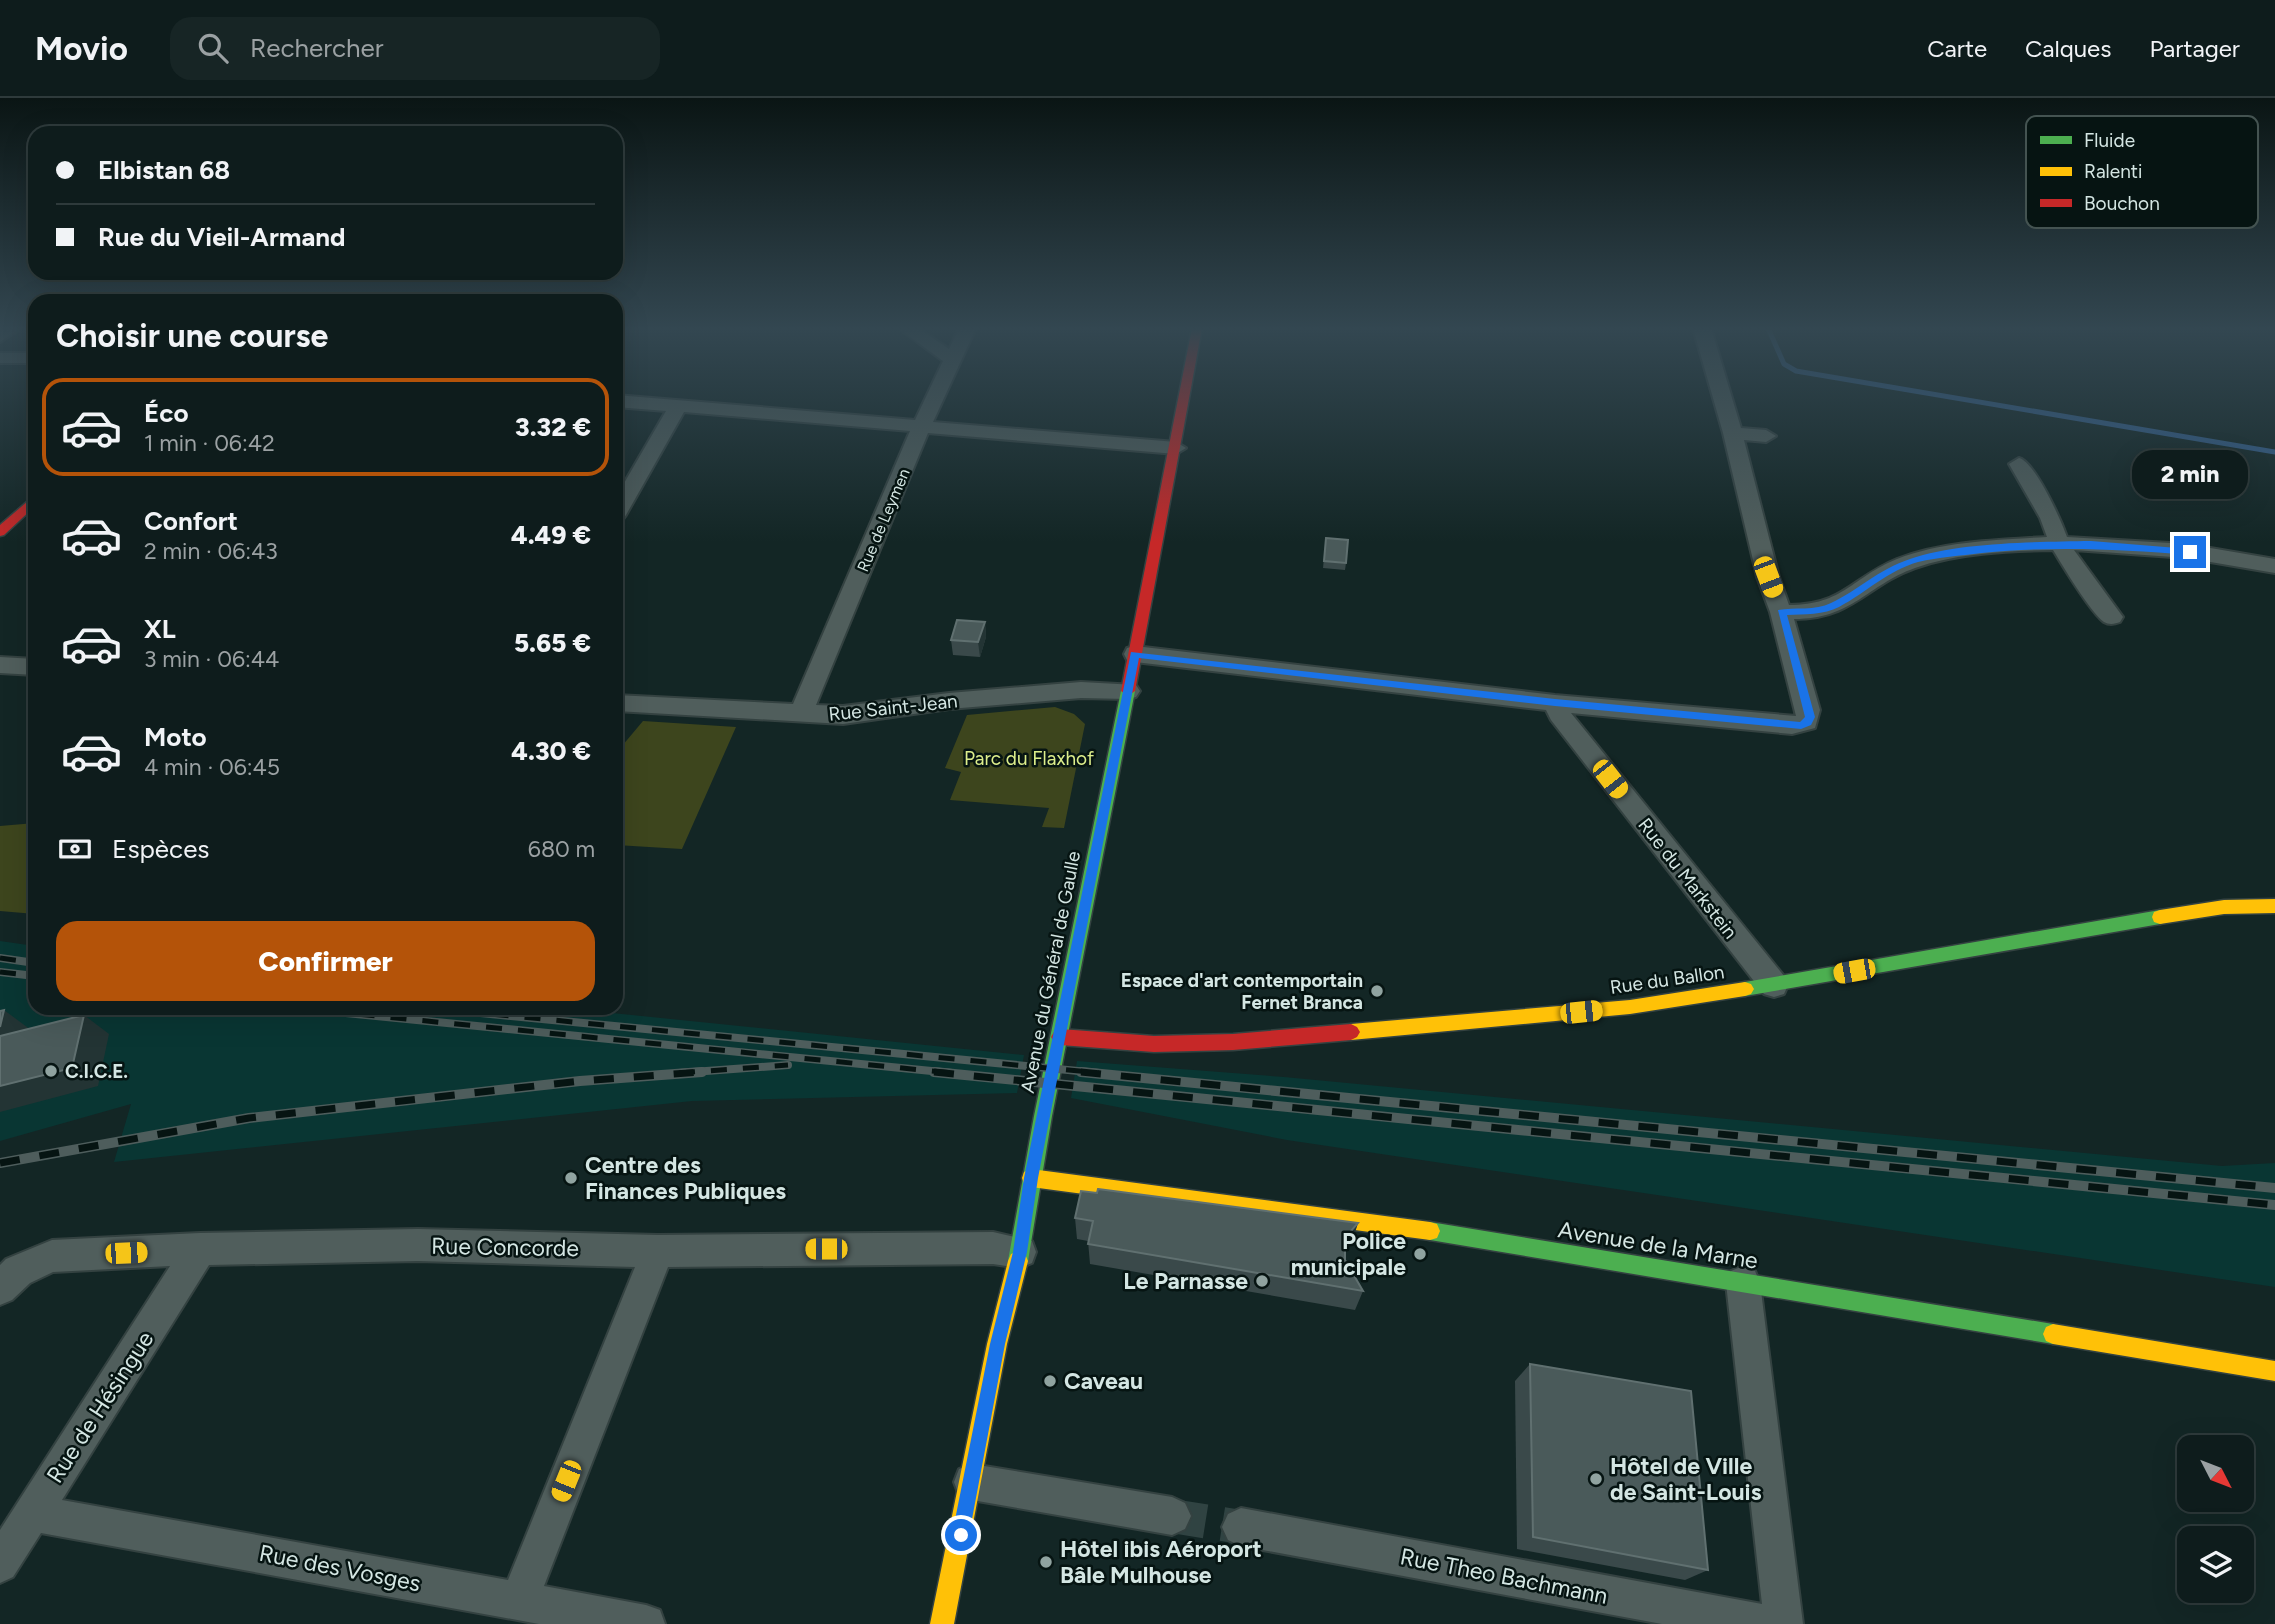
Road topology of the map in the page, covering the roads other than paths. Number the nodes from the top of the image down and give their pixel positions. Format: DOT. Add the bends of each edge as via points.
graph roads {
  1 [pos="934,399"];
  2 [pos="1185,399"];
  3 [pos="1723,399"];
  4 [pos="623,402"];
  5 [pos="678,406"];
  6 [pos="922,425"];
  7 [pos="1733,433"];
  8 [pos="1766,436"];
  9 [pos="1176,448"];
  10 [pos="2019,464"];
  11 [pos="623,503"];
  12 [pos="28,506"];
  13 [pos="0,532"];
  14 [pos="2060,545"];
  15 [pos="2275,566"];
  16 [pos="1782,612"];
  17 [pos="2112,617"];
  18 [pos="1135,654"];
  19 [pos="0,665"];
  20 [pos="28,667"];
  21 [pos="1128,691"];
  22 [pos="623,703"];
  23 [pos="1555,703"];
  24 [pos="801,713"];
  25 [pos="2272,912"];
  26 [pos="1774,985"];
  27 [pos="1060,1037"];
  28 [pos="1031,1178"];
  29 [pos="200,1249"];
  30 [pos="659,1251"];
  31 [pos="1020,1252"];
  32 [pos="1742,1283"];
  33 [pos="0,1288"];
  34 [pos="2275,1371"];
  35 [pos="972,1482"];
  36 [pos="33,1513"];
  37 [pos="1172,1516"];
  38 [pos="1241,1527"];
  39 [pos="0,1564"];
  40 [pos="519,1601"];
  41 [pos="646,1624"];
  42 [pos="942,1624"];
  43 [pos="1767,1624"];
  44 [pos="1784,1624"];
  1 -- 6 [label="street, Rue de Leymen"];
  2 -- 9 [label="street, Avenue du Général de Gaulle"];
  3 -- 7 [label="street"];
  4 -- 5 [label="street"];
  5 -- 6 [label="street"];
  5 -- 11 [label="street"];
  6 -- 9 [label="street"];
  6 -- 24 [label="street, Rue de Leymen"];
  7 -- 8 [label="street"];
  7 -- 16 [label="street" via="1768,577"];
  9 -- 18 [label="street, Avenue du Général de Gaulle"];
  10 -- 14 [label="street"];
  12 -- 13 [label="street"];
  14 -- 15 [label="street" via="2143,547"];
  14 -- 16 [label="street" via="1983,549 1914,560 1884,572 1835,605"];
  14 -- 17 [label="street"];
  16 -- 23 [label="street" via="1810,717 1801,726"];
  18 -- 21 [label="street, Avenue du Général de Gaulle"];
  18 -- 23 [label="street"];
  19 -- 20 [label="street"];
  21 -- 24 [label="street, Rue Saint-Jean" via="1081,690 949,701 842,715"];
  21 -- 27 [label="street, Avenue du Général de Gaulle"];
  22 -- 24 [label="street, Rue Saint-Jean"];
  23 -- 26 [label="street, Rue du Markstein" via="1559,714"];
  25 -- 26 [label="street, Rue du Ballon" via="2224,907"];
  26 -- 27 [label="street, Rue du Ballon" via="1568,1013 1233,1041 1154,1044"];
  27 -- 28 [label="street, Avenue du Général de Gaulle"];
  28 -- 31 [label="street, Avenue du Général de Gaulle"];
  28 -- 32 [label="street, Avenue de la Marne" via="1386,1224"];
  29 -- 30 [label="street, Rue Concorde" via="418,1245"];
  29 -- 33 [label="street, Rue Concorde" via="52,1256 18,1271"];
  29 -- 36 [label="street, Rue de Hésingue"];
  30 -- 31 [label="street, Rue Concorde" via="993,1248"];
  30 -- 40 [label="street"];
  31 -- 35 [label="street, Avenue du Général de Gaulle" via="997,1344"];
  32 -- 34 [label="street, Avenue de la Marne"];
  32 -- 44 [label="street"];
  35 -- 37 [label="street"];
  35 -- 42 [label="street, Avenue du Général de Gaulle"];
  36 -- 39 [label="street, Rue de Hésingue"];
  36 -- 40 [label="street, Rue des Vosges"];
  38 -- 43 [label="street, Rue Theo Bachmann"];
  40 -- 41 [label="street, Rue des Vosges"];
}
